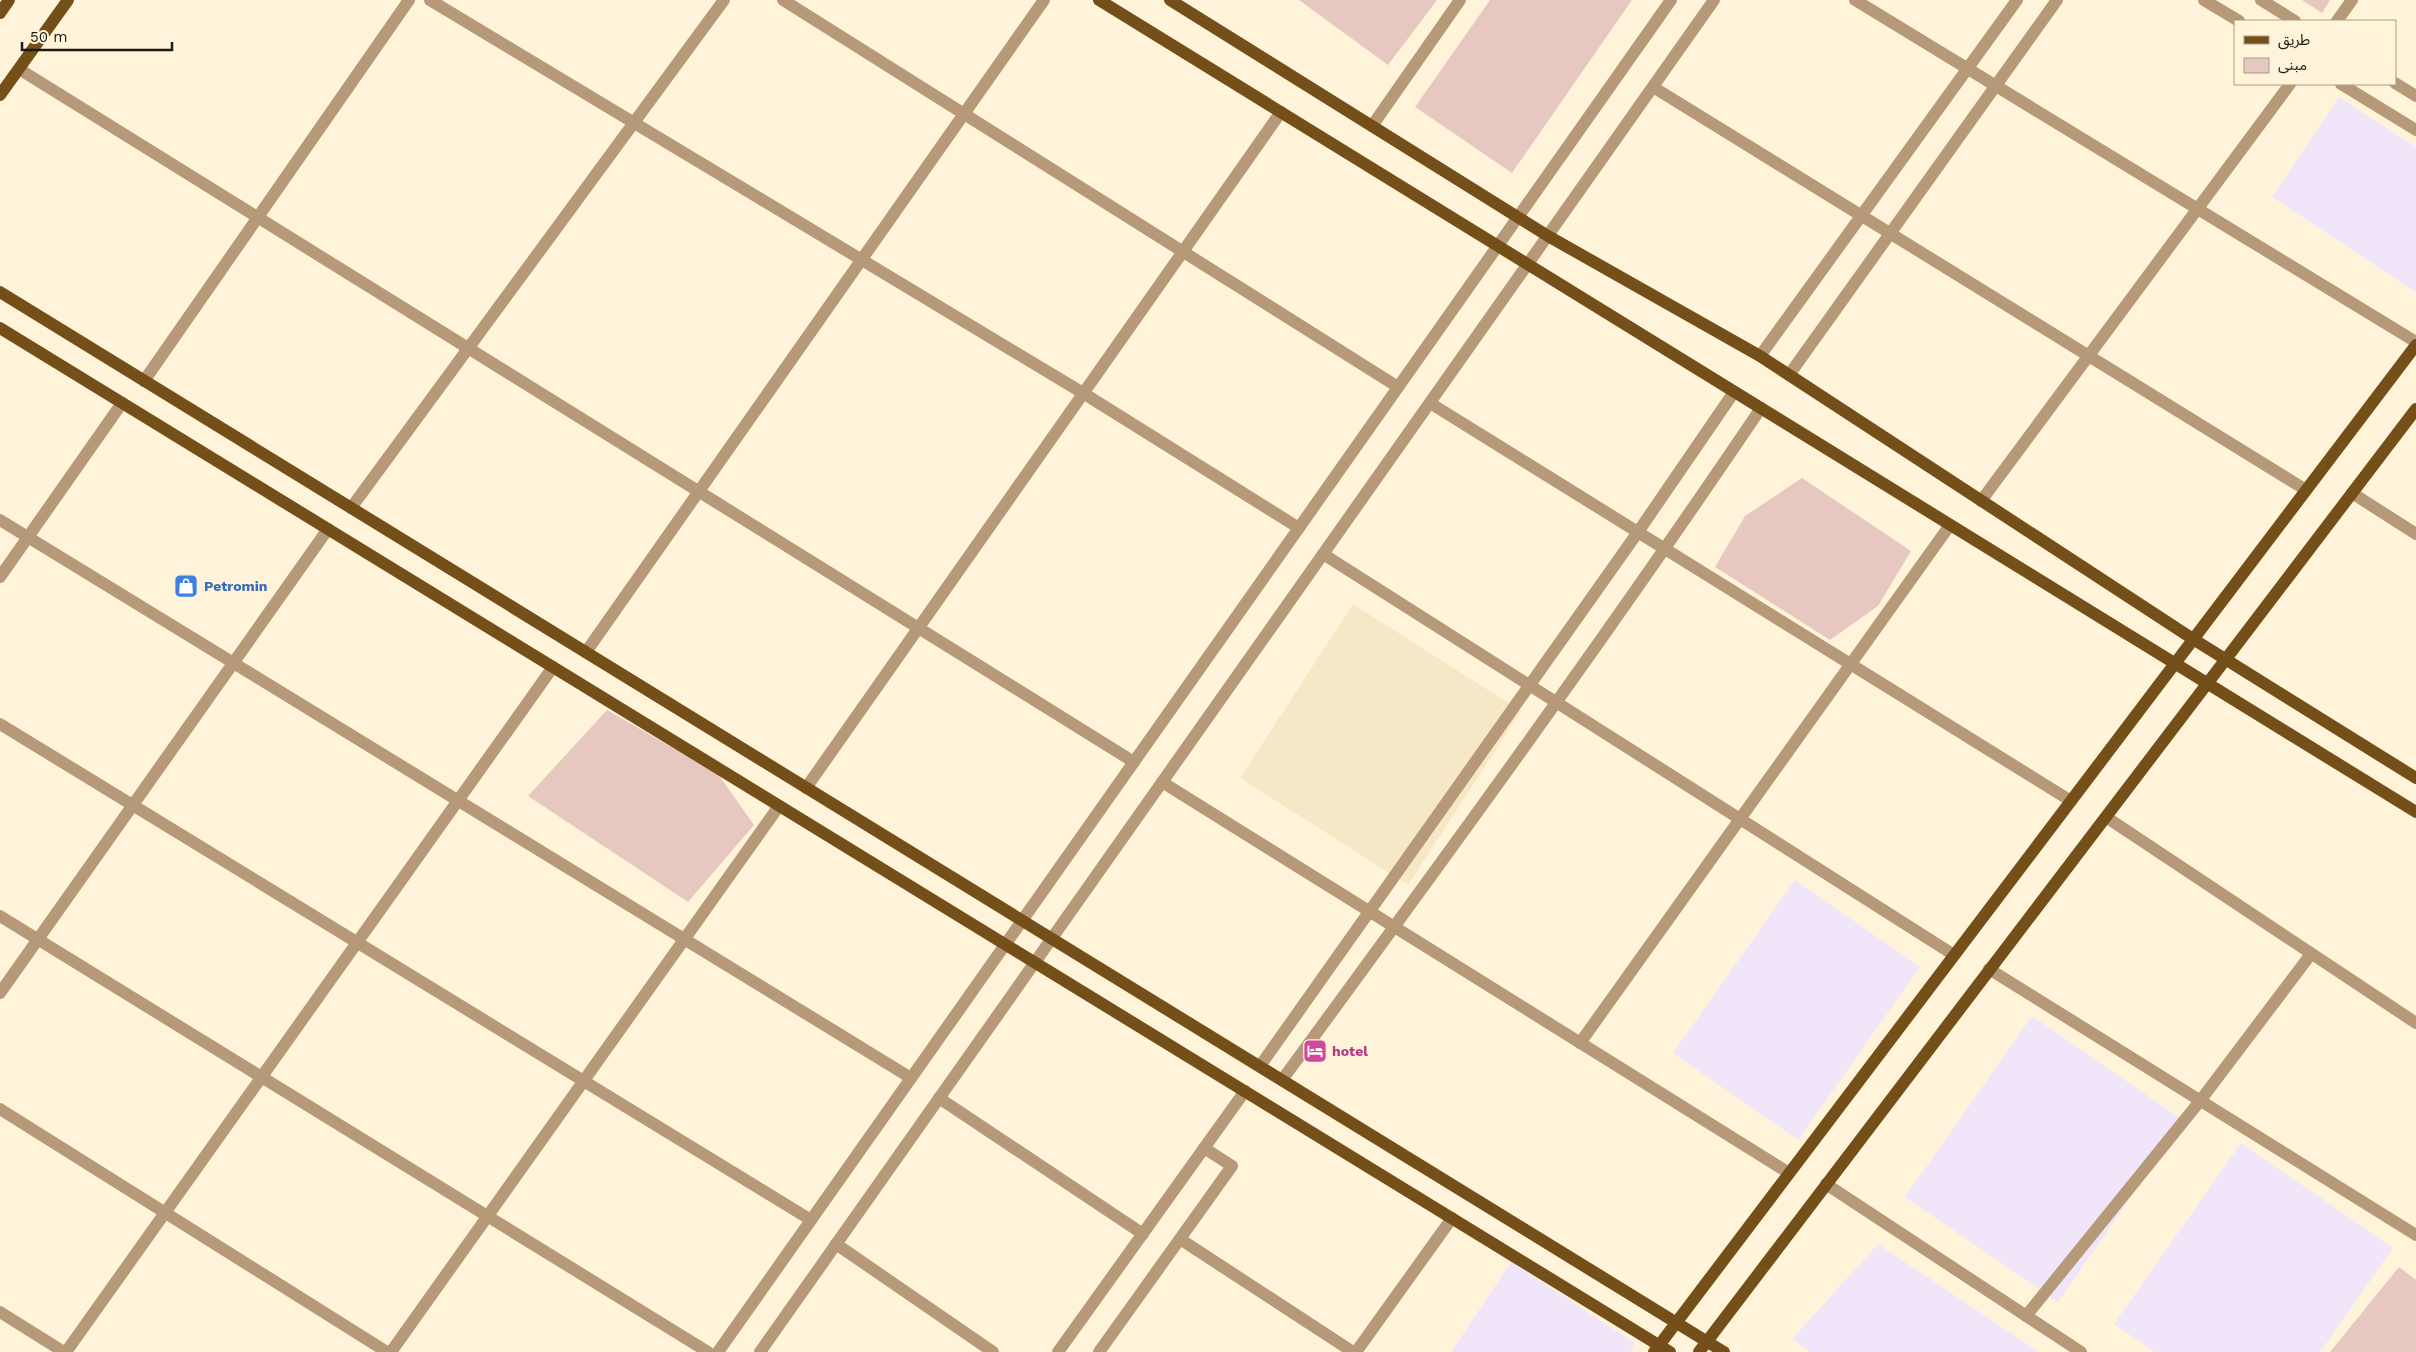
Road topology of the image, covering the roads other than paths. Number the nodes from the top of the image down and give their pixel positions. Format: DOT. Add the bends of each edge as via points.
graph roads {
  1 [pos="9,0"];
  2 [pos="68,0"];
  3 [pos="409,0"];
  4 [pos="430,0"];
  5 [pos="724,0"];
  6 [pos="783,0"];
  7 [pos="1044,0"];
  8 [pos="1099,0"];
  9 [pos="1170,0"];
  10 [pos="1460,0"];
  11 [pos="1671,0"];
  12 [pos="1714,0"];
  13 [pos="1855,0"];
  14 [pos="2017,0"];
  15 [pos="2057,0"];
  16 [pos="2204,0"];
  17 [pos="2261,0"];
  18 [pos="2352,0"];
  19 [pos="0,13"];
  20 [pos="2237,20"];
  21 [pos="2293,20"];
  22 [pos="2338,20"];
  23 [pos="19,69"];
  24 [pos="1968,69"];
  25 [pos="2396,84"];
  26 [pos="2289,85"];
  27 [pos="2343,85"];
  28 [pos="1996,86"];
  29 [pos="1653,87"];
  30 [pos="0,95"];
  31 [pos="2416,96"];
  32 [pos="1280,112"];
  33 [pos="964,114"];
  34 [pos="634,122"];
  35 [pos="1372,126"];
  36 [pos="2416,130"];
  37 [pos="2198,208"];
  38 [pos="1861,216"];
  39 [pos="258,217"];
  40 [pos="1518,217"];
  41 [pos="1890,233"];
  42 [pos="1548,236"];
  43 [pos="1497,246"];
  44 [pos="1182,252"];
  45 [pos="861,260"];
  46 [pos="1528,264"];
  47 [pos="0,292"];
  48 [pos="0,328"];
  49 [pos="2416,344"];
  50 [pos="469,348"];
  51 [pos="2089,355"];
  52 [pos="1760,356"];
  53 [pos="1789,375"];
  54 [pos="144,380"];
  55 [pos="1398,387"];
  56 [pos="1734,392"];
  57 [pos="1083,393"];
  58 [pos="1430,402"];
  59 [pos="122,403"];
  60 [pos="1761,408"];
  61 [pos="2416,409"];
  62 [pos="2306,490"];
  63 [pos="699,491"];
  64 [pos="2352,493"];
  65 [pos="1981,500"];
  66 [pos="351,508"];
  67 [pos="0,520"];
  68 [pos="1950,525"];
  69 [pos="1299,528"];
  70 [pos="328,529"];
  71 [pos="1638,532"];
  72 [pos="2416,534"];
  73 [pos="28,537"];
  74 [pos="1666,549"];
  75 [pos="1323,554"];
  76 [pos="0,577"];
  77 [pos="918,628"];
  78 [pos="2194,639"];
  79 [pos="586,652"];
  80 [pos="2226,659"];
  81 [pos="234,663"];
  82 [pos="1851,664"];
  83 [pos="2175,664"];
  84 [pos="553,667"];
  85 [pos="2207,683"];
  86 [pos="1529,684"];
  87 [pos="1558,702"];
  88 [pos="0,724"];
  89 [pos="1134,762"];
  90 [pos="2416,778"];
  91 [pos="1162,782"];
  92 [pos="806,788"];
  93 [pos="458,801"];
  94 [pos="2071,801"];
  95 [pos="133,805"];
  96 [pos="779,806"];
  97 [pos="2416,812"];
  98 [pos="2106,817"];
  99 [pos="1741,819"];
  100 [pos="1369,911"];
  101 [pos="0,916"];
  102 [pos="1022,920"];
  103 [pos="1395,927"];
  104 [pos="1052,938"];
  105 [pos="684,939"];
  106 [pos="38,940"];
  107 [pos="357,942"];
  108 [pos="1006,944"];
  109 [pos="2311,954"];
  110 [pos="1954,955"];
  111 [pos="1035,962"];
  112 [pos="1990,970"];
  113 [pos="0,993"];
  114 [pos="2416,1023"];
  115 [pos="1580,1043"];
  116 [pos="1260,1066"];
  117 [pos="262,1077"];
  118 [pos="911,1078"];
  119 [pos="1282,1080"];
  120 [pos="584,1081"];
  121 [pos="1245,1091"];
  122 [pos="939,1098"];
  123 [pos="2200,1100"];
  124 [pos="0,1109"];
  125 [pos="1204,1148"];
  126 [pos="1789,1173"];
  127 [pos="1826,1184"];
  128 [pos="165,1213"];
  129 [pos="487,1216"];
  130 [pos="1452,1218"];
  131 [pos="811,1220"];
  132 [pos="1143,1234"];
  133 [pos="2416,1235"];
  134 [pos="1180,1239"];
  135 [pos="836,1244"];
  136 [pos="0,1312"];
  137 [pos="2026,1316"];
  138 [pos="1676,1323"];
  139 [pos="1707,1341"];
  140 [pos="1656,1349"];
  141 [pos="65,1352"];
  142 [pos="389,1352"];
  143 [pos="708,1352"];
  144 [pos="718,1352"];
  145 [pos="760,1352"];
  146 [pos="993,1352"];
  147 [pos="1058,1352"];
  148 [pos="1099,1352"];
  149 [pos="1354,1352"];
  150 [pos="1670,1352"];
  151 [pos="1699,1352"];
  152 [pos="1724,1352"];
  153 [pos="2081,1352"];
  1 -- 19 [label="main road"];
  2 -- 23 [label="main road"];
  3 -- 39 [label="street"];
  4 -- 34 [label="street"];
  5 -- 34 [label="street"];
  6 -- 33 [label="street"];
  7 -- 33 [label="street"];
  8 -- 32 [label="main road"];
  9 -- 35 [label="main road"];
  10 -- 35 [label="street"];
  11 -- 40 [label="street"];
  12 -- 29 [label="street"];
  13 -- 24 [label="street"];
  14 -- 24 [label="street"];
  15 -- 28 [label="street"];
  16 -- 20 [label="street"];
  17 -- 21 [label="street"];
  18 -- 22 [label="street"];
  23 -- 30 [label="main road"];
  23 -- 39 [label="street"];
  24 -- 28 [label="street"];
  24 -- 38 [label="street"];
  25 -- 31 [label="street"];
  26 -- 37 [label="street"];
  27 -- 36 [label="street"];
  28 -- 37 [label="street"];
  28 -- 41 [label="street"];
  29 -- 38 [label="street"];
  29 -- 42 [label="street"];
  32 -- 43 [label="main road"];
  32 -- 44 [label="street"];
  33 -- 44 [label="street"];
  33 -- 45 [label="street"];
  34 -- 45 [label="street"];
  34 -- 50 [label="street"];
  35 -- 40 [label="main road"];
  37 -- 49 [label="street"];
  37 -- 51 [label="street"];
  38 -- 41 [label="street"];
  38 -- 52 [label="street"];
  39 -- 50 [label="street"];
  39 -- 54 [label="street"];
  40 -- 42 [label="main road"];
  40 -- 43 [label="street"];
  41 -- 51 [label="street"];
  41 -- 53 [label="street"];
  42 -- 46 [label="street"];
  42 -- 52 [label="main road"];
  43 -- 46 [label="main road"];
  43 -- 55 [label="street"];
  44 -- 55 [label="street"];
  44 -- 57 [label="street"];
  45 -- 57 [label="street"];
  45 -- 63 [label="street"];
  46 -- 56 [label="main road"];
  46 -- 58 [label="street"];
  47 -- 54 [label="main road"];
  48 -- 59 [label="main road"];
  49 -- 62 [label="main road"];
  50 -- 63 [label="street"];
  50 -- 66 [label="street"];
  51 -- 62 [label="street"];
  51 -- 65 [label="street"];
  52 -- 53 [label="main road"];
  53 -- 65 [label="main road"];
  54 -- 66 [label="main road"];
  55 -- 69 [label="street"];
  56 -- 60 [label="main road"];
  56 -- 71 [label="street"];
  57 -- 69 [label="street"];
  57 -- 77 [label="street"];
  58 -- 71 [label="street"];
  58 -- 75 [label="street"];
  59 -- 70 [label="main road"];
  59 -- 73 [label="street"];
  60 -- 68 [label="main road"];
  60 -- 74 [label="street"];
  61 -- 64 [label="main road"];
  62 -- 78 [label="main road"];
  63 -- 77 [label="street"];
  63 -- 79 [label="street"];
  64 -- 72 [label="street"];
  64 -- 80 [label="main road"];
  65 -- 78 [label="main road"];
  66 -- 79 [label="main road"];
  67 -- 73 [label="street"];
  68 -- 82 [label="street"];
  68 -- 83 [label="main road"];
  69 -- 89 [label="street"];
  70 -- 81 [label="street"];
  70 -- 84 [label="main road"];
  71 -- 74 [label="street"];
  71 -- 86 [label="street"];
  73 -- 76 [label="street"];
  73 -- 81 [label="street"];
  74 -- 82 [label="street"];
  74 -- 87 [label="street"];
  75 -- 86 [label="street"];
  75 -- 91 [label="street"];
  77 -- 89 [label="street"];
  77 -- 92 [label="street"];
  78 -- 80 [label="main road"];
  78 -- 83 [label="main road"];
  79 -- 92 [label="main road"];
  80 -- 85 [label="main road"];
  80 -- 90 [label="main road"];
  81 -- 93 [label="street"];
  81 -- 95 [label="street"];
  82 -- 94 [label="street"];
  82 -- 99 [label="street"];
  83 -- 85 [label="main road"];
  83 -- 94 [label="main road"];
  84 -- 93 [label="street"];
  84 -- 96 [label="main road"];
  85 -- 97 [label="main road"];
  85 -- 98 [label="main road"];
  86 -- 87 [label="street"];
  86 -- 100 [label="street"];
  87 -- 99 [label="street"];
  87 -- 103 [label="street"];
  88 -- 95 [label="street"];
  89 -- 102 [label="street"];
  91 -- 100 [label="street"];
  91 -- 104 [label="street"];
  92 -- 102 [label="main road"];
  93 -- 105 [label="street"];
  93 -- 107 [label="street"];
  94 -- 110 [label="main road"];
  95 -- 106 [label="street"];
  95 -- 107 [label="street"];
  96 -- 105 [label="street"];
  96 -- 108 [label="main road"];
  98 -- 109 [label="street"];
  98 -- 112 [label="main road"];
  99 -- 110 [label="street"];
  99 -- 115 [label="street"];
  100 -- 103 [label="street"];
  100 -- 116 [label="street"];
  101 -- 106 [label="street"];
  102 -- 104 [label="main road"];
  102 -- 108 [label="street"];
  103 -- 115 [label="street"];
  103 -- 119 [label="street"];
  104 -- 111 [label="street"];
  104 -- 116 [label="main road"];
  105 -- 118 [label="street"];
  105 -- 120 [label="street"];
  106 -- 113 [label="street"];
  106 -- 117 [label="street"];
  107 -- 117 [label="street"];
  107 -- 120 [label="street"];
  108 -- 111 [label="main road"];
  108 -- 118 [label="street"];
  109 -- 114 [label="street"];
  109 -- 123 [label="street"];
  110 -- 126 [label="main road"];
  111 -- 121 [label="main road"];
  111 -- 122 [label="street"];
  112 -- 123 [label="street"];
  112 -- 127 [label="main road"];
  115 -- 126 [label="street"];
  116 -- 119 [label="main road"];
  117 -- 128 [label="street"];
  117 -- 129 [label="street"];
  118 -- 131 [label="street"];
  119 -- 138 [label="main road"];
  120 -- 129 [label="street"];
  120 -- 131 [label="street"];
  121 -- 125 [label="street"];
  121 -- 130 [label="main road"];
  122 -- 132 [label="street"];
  122 -- 135 [label="street"];
  123 -- 133 [label="street"];
  123 -- 137 [label="street"];
  124 -- 128 [label="street"];
  125 -- 132 [label="street"];
  125 -- 134 [label="street" via="1232,1166"];
  126 -- 138 [label="main road"];
  127 -- 137 [label="street"];
  127 -- 139 [label="main road"];
  128 -- 141 [label="street"];
  128 -- 142 [label="street"];
  129 -- 142 [label="street"];
  129 -- 143 [label="street"];
  130 -- 140 [label="main road"];
  130 -- 149 [label="street"];
  131 -- 144 [label="street"];
  132 -- 147 [label="street"];
  134 -- 148 [label="street"];
  134 -- 149 [label="street"];
  135 -- 145 [label="street"];
  135 -- 146 [label="street"];
  136 -- 141 [label="street"];
  137 -- 153 [label="street"];
  138 -- 139 [label="main road"];
  138 -- 140 [label="main road"];
  139 -- 151 [label="main road"];
  139 -- 152 [label="main road"];
  140 -- 150 [label="main road"];
}
